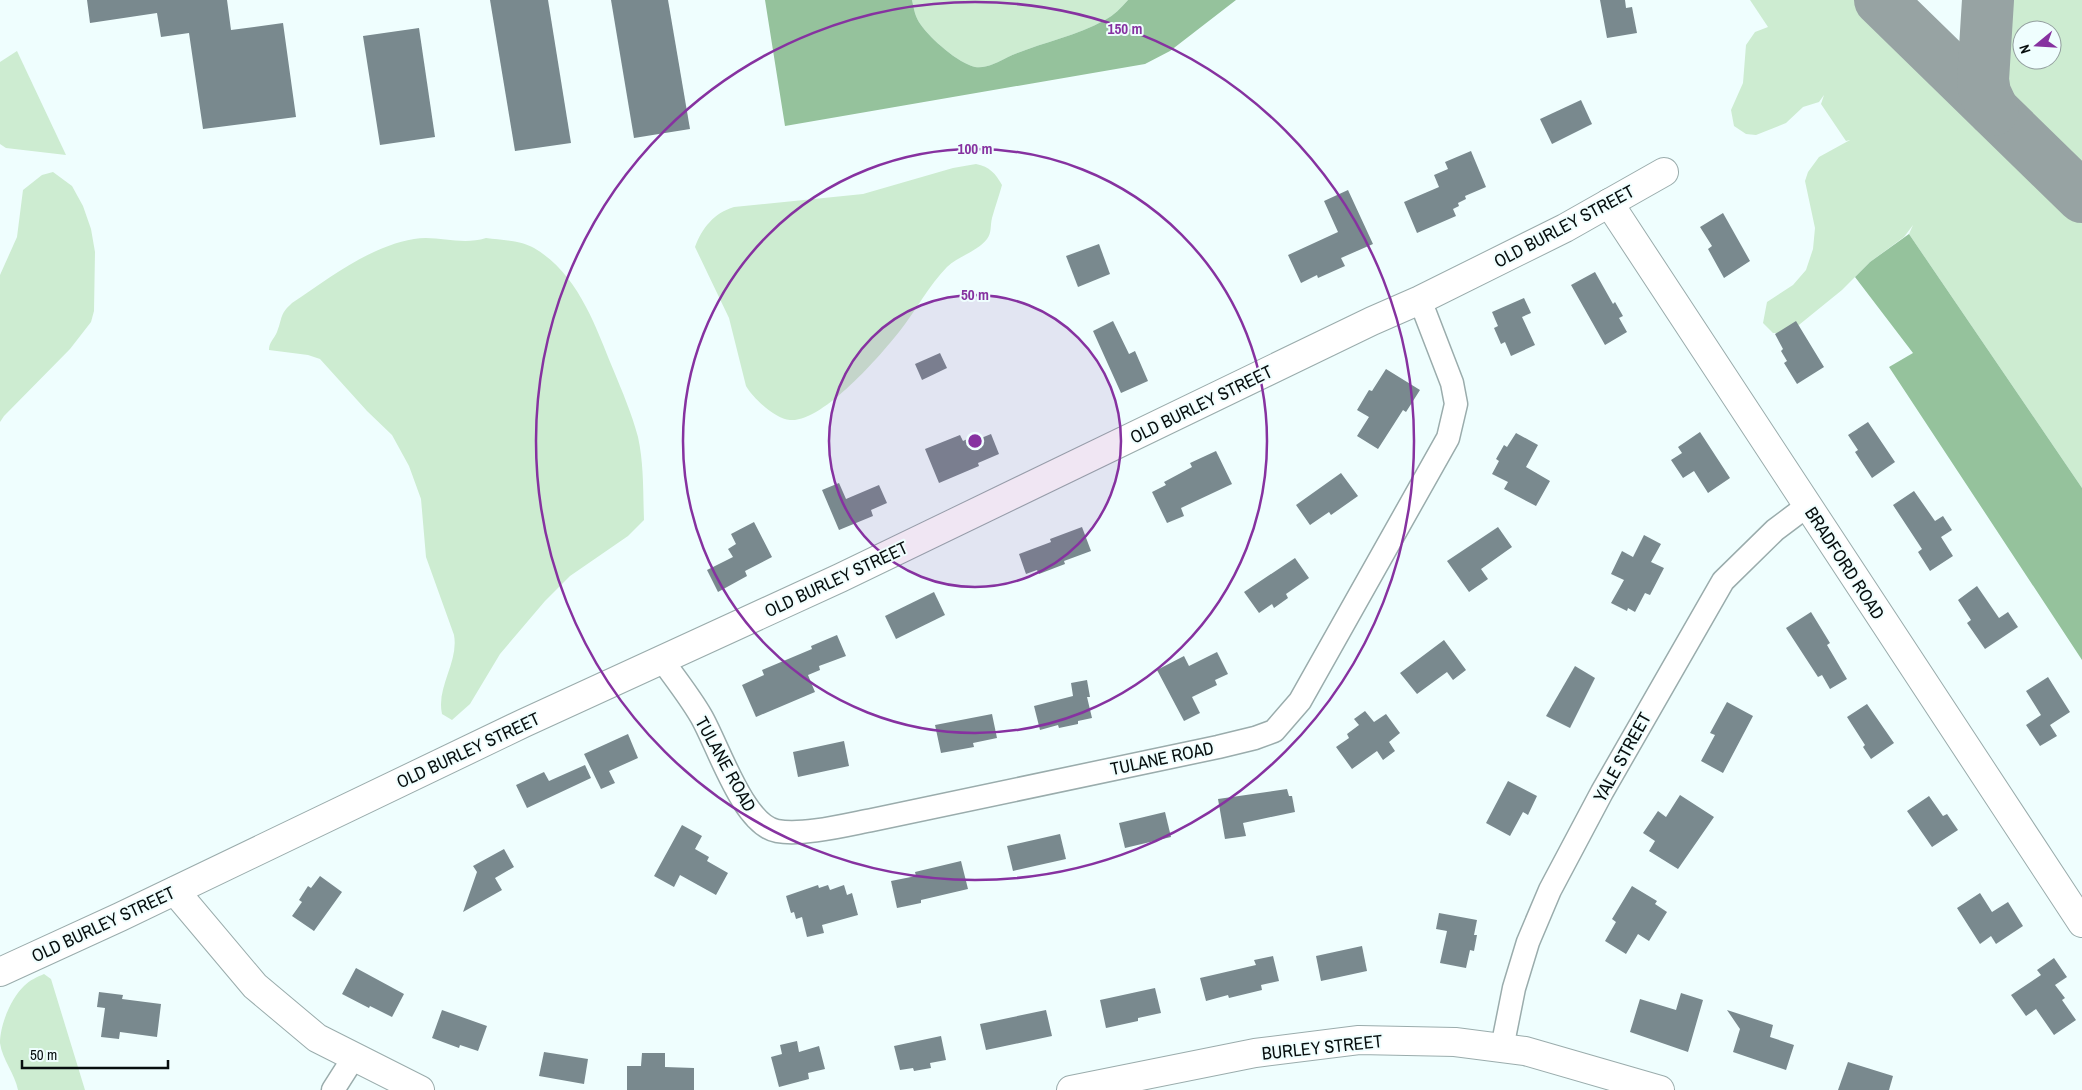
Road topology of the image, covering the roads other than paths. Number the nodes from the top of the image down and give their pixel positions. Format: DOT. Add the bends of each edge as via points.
graph roads {
  1 [pos="1664,172"];
  2 [pos="1609,203"];
  3 [pos="1420,300"];
  4 [pos="1807,506"];
  5 [pos="662,660"];
  6 [pos="175,891"];
  7 [pos="2082,923"];
  8 [pos="0,972"];
  9 [pos="1502,1048"];
  10 [pos="354,1057"];
  11 [pos="333,1090"];
  12 [pos="420,1090"];
  13 [pos="1071,1090"];
  14 [pos="1660,1090"];
  1 -- 2 [label="street, OLD BURLEY STREET"];
  2 -- 3 [label="street, OLD BURLEY STREET"];
  2 -- 4 [label="street, BRADFORD ROAD"];
  3 -- 5 [label="street, OLD BURLEY STREET"];
  3 -- 5 [label="street, TULANE ROAD" via="1452,383 1456,404 1448,438 1300,701 1274,731 1246,740 872,820 776,831 758,821 742,802 701,716"];
  4 -- 7 [label="street, BRADFORD ROAD"];
  4 -- 9 [label="street, YALE STREET" via="1774,530 1723,580 1606,784 1550,890 1532,934 1514,988"];
  5 -- 6 [label="street, OLD BURLEY STREET" via="524,722"];
  6 -- 8 [label="street, OLD BURLEY STREET"];
  6 -- 10 [label="street" via="255,986 317,1038"];
  9 -- 13 [label="street, BURLEY STREET" via="1455,1042 1359,1040 1255,1053"];
  9 -- 14 [label="street, BURLEY STREET" via="1525,1051"];
  10 -- 11 [label="street"];
  10 -- 12 [label="street"];
}
